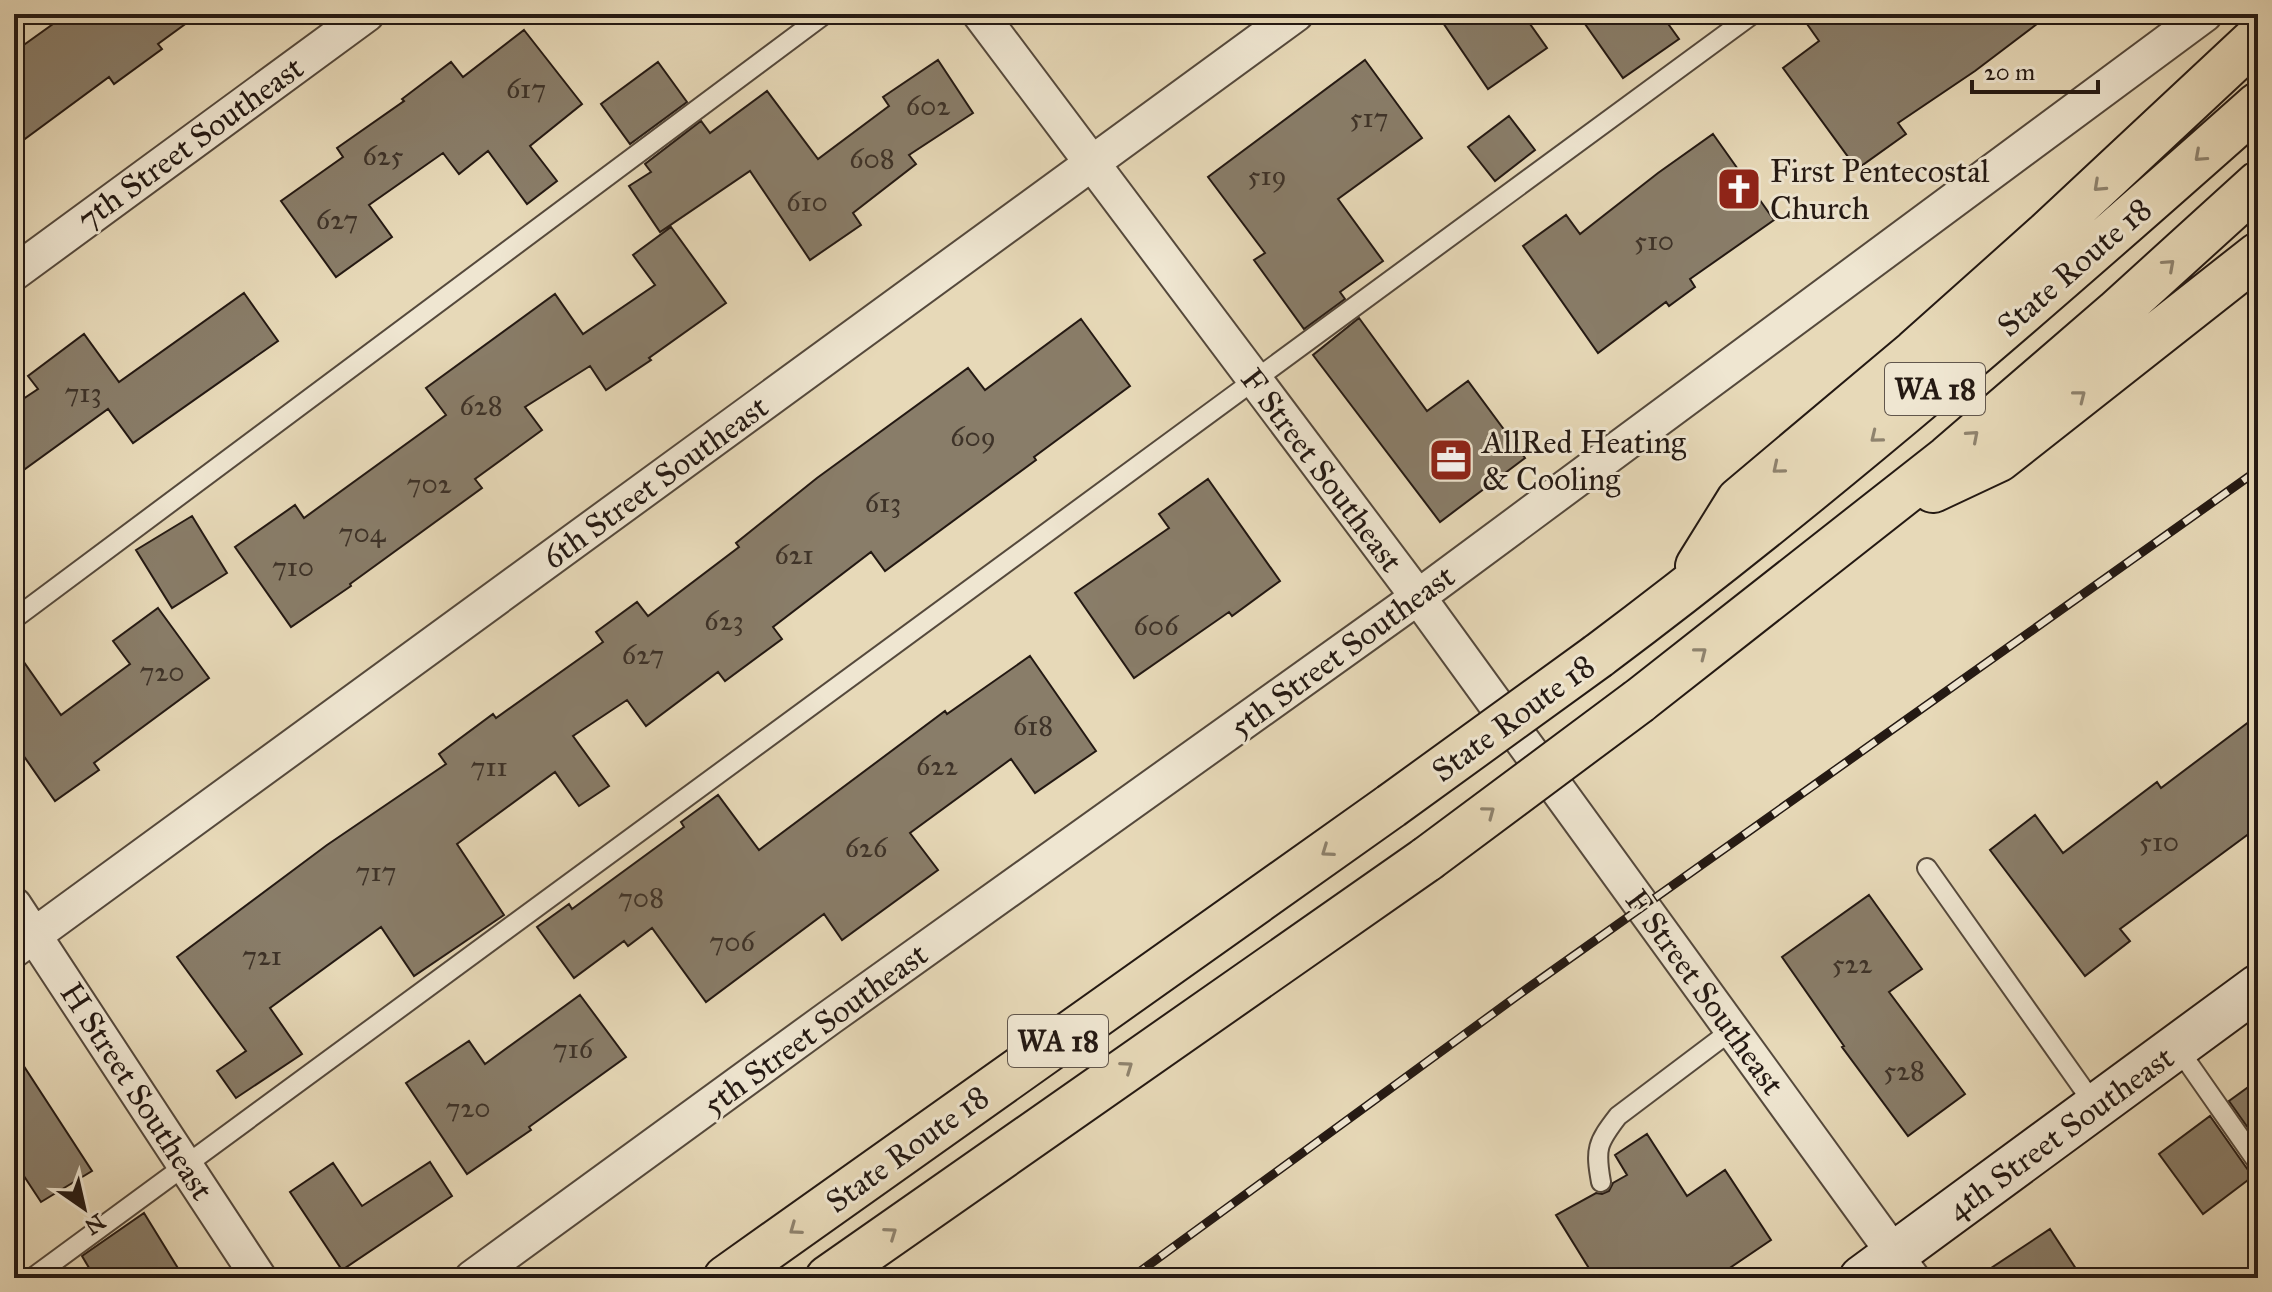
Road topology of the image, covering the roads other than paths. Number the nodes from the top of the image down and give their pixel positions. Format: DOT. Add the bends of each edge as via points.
graph roads {
  1 [pos="367,14"];
  2 [pos="825,14"];
  3 [pos="980,14"];
  4 [pos="1296,14"];
  5 [pos="1753,14"];
  6 [pos="2205,14"];
  7 [pos="2258,37"];
  8 [pos="2258,105"];
  9 [pos="1093,163"];
  10 [pos="2258,184"];
  11 [pos="2258,255"];
  12 [pos="14,273"];
  13 [pos="1254,381"];
  14 [pos="1870,521"];
  15 [pos="1679,595"];
  16 [pos="1418,597"];
  17 [pos="14,619"];
  18 [pos="1927,868"];
  19 [pos="14,905"];
  20 [pos="24,943"];
  21 [pos="2258,987"];
  22 [pos="1732,1030"];
  23 [pos="2176,1047"];
  24 [pos="2096,1107"];
  25 [pos="2258,1163"];
  26 [pos="186,1167"];
  27 [pos="1601,1182"];
  28 [pos="1890,1270"];
  29 [pos="32,1278"];
  30 [pos="259,1278"];
  31 [pos="472,1278"];
  32 [pos="726,1278"];
  33 [pos="828,1278"];
  1 -- 12 [label="street, 7th Street Southeast"];
  2 -- 17 [label="lane"];
  3 -- 9 [label="street, F Street Southeast"];
  4 -- 9 [label="street, 6th Street Southeast"];
  5 -- 13 [label="lane"];
  6 -- 16 [label="street, 5th Street Southeast"];
  7 -- 15 [label="highway, one-way" via="1926,343 1739,500"];
  8 -- 15 [label="highway, State Route 18 / WA 18, one-way" via="1945,380"];
  9 -- 13 [label="street, F Street Southeast"];
  9 -- 20 [label="street, 6th Street Southeast"];
  14 -- 10 [label="highway, State Route 18 / WA 18, one-way" via="2116,313"];
  14 -- 11 [label="highway, one-way" via="1999,459"];
  13 -- 16 [label="street, F Street Southeast"];
  13 -- 26 [label="lane"];
  33 -- 14 [label="highway, State Route 18 / WA 18, one-way, bridge" via="1427,859"];
  15 -- 32 [label="highway, State Route 18 / WA 18, one-way, bridge"];
  16 -- 22 [label="street, F Street Southeast"];
  16 -- 31 [label="street, 5th Street Southeast"];
  18 -- 24 [label="lane"];
  19 -- 20 [label="street, H Street Southeast"];
  20 -- 26 [label="street, H Street Southeast"];
  21 -- 23 [label="street, 4th Street Southeast"];
  22 -- 27 [label="lane" via="1618,1116 1595,1153"];
  22 -- 28 [label="street, F Street Southeast"];
  23 -- 24 [label="street, 4th Street Southeast"];
  23 -- 25 [label="lane"];
  24 -- 28 [label="street, 4th Street Southeast"];
  26 -- 29 [label="lane"];
  26 -- 30 [label="street, H Street Southeast"];
}
